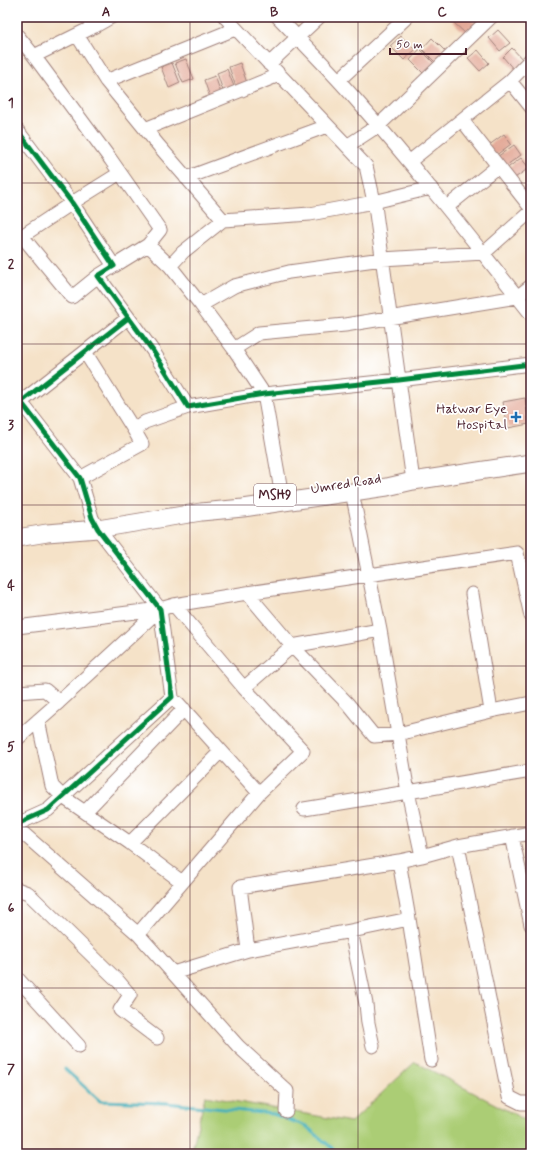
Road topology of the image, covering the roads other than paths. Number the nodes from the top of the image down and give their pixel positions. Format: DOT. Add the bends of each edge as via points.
graph roads {
  1 [pos="111,17"];
  2 [pos="225,17"];
  3 [pos="278,17"];
  4 [pos="319,17"];
  5 [pos="407,17"];
  6 [pos="491,17"];
  7 [pos="91,21"];
  8 [pos="235,29"];
  9 [pos="17,35"];
  10 [pos="77,35"];
  11 [pos="297,37"];
  12 [pos="34,56"];
  13 [pos="531,59"];
  14 [pos="269,64"];
  15 [pos="279,75"];
  16 [pos="339,80"];
  17 [pos="106,81"];
  18 [pos="510,81"];
  19 [pos="531,107"];
  20 [pos="462,120"];
  21 [pos="379,125"];
  22 [pos="327,126"];
  23 [pos="145,128"];
  24 [pos="17,130"];
  25 [pos="347,146"];
  26 [pos="410,162"];
  27 [pos="498,166"];
  28 [pos="120,173"];
  29 [pos="186,178"];
  30 [pos="431,188"];
  31 [pos="374,202"];
  32 [pos="72,203"];
  33 [pos="447,207"];
  34 [pos="531,210"];
  35 [pos="222,220"];
  36 [pos="19,235"];
  37 [pos="148,246"];
  38 [pos="484,253"];
  39 [pos="382,259"];
  40 [pos="114,266"];
  41 [pos="170,266"];
  42 [pos="98,276"];
  43 [pos="531,286"];
  44 [pos="517,297"];
  45 [pos="201,304"];
  46 [pos="531,314"];
  47 [pos="128,318"];
  48 [pos="390,318"];
  49 [pos="234,349"];
  50 [pos="85,352"];
  51 [pos="531,364"];
  52 [pos="399,380"];
  53 [pos="264,394"];
  54 [pos="188,407"];
  55 [pos="134,430"];
  56 [pos="526,458"];
  57 [pos="413,477"];
  58 [pos="80,478"];
  59 [pos="352,492"];
  60 [pos="282,498"];
  61 [pos="95,523"];
  62 [pos="17,526"];
  63 [pos="17,538"];
  64 [pos="369,575"];
  65 [pos="247,593"];
  66 [pos="472,594"];
  67 [pos="174,605"];
  68 [pos="160,609"];
  69 [pos="531,616"];
  70 [pos="17,627"];
  71 [pos="380,630"];
  72 [pos="292,646"];
  73 [pos="244,688"];
  74 [pos="17,692"];
  75 [pos="172,697"];
  76 [pos="59,702"];
  77 [pos="531,703"];
  78 [pos="184,709"];
  79 [pos="491,711"];
  80 [pos="38,720"];
  81 [pos="398,734"];
  82 [pos="17,739"];
  83 [pos="221,751"];
  84 [pos="531,771"];
  85 [pos="408,792"];
  86 [pos="259,793"];
  87 [pos="63,797"];
  88 [pos="304,809"];
  89 [pos="85,812"];
  90 [pos="17,824"];
  91 [pos="17,828"];
  92 [pos="531,833"];
  93 [pos="512,836"];
  94 [pos="130,843"];
  95 [pos="458,846"];
  96 [pos="422,856"];
  97 [pos="399,861"];
  98 [pos="182,882"];
  99 [pos="17,889"];
  100 [pos="409,918"];
  101 [pos="531,925"];
  102 [pos="351,931"];
  103 [pos="138,934"];
  104 [pos="248,950"];
  105 [pos="173,973"];
  106 [pos="17,978"];
  107 [pos="157,1038"];
  108 [pos="79,1046"];
  109 [pos="373,1046"];
  110 [pos="431,1060"];
  111 [pos="531,1103"];
  112 [pos="286,1111"];
  1 -- 7 [label="street"];
  2 -- 8 [label="street"];
  3 -- 11 [label="street"];
  4 -- 11 [label="street"];
  5 -- 16 [label="street"];
  6 -- 21 [label="street"];
  7 -- 10 [label="street"];
  8 -- 14 [label="street"];
  8 -- 17 [label="street"];
  9 -- 12 [label="street"];
  10 -- 12 [label="street"];
  10 -- 17 [label="street"];
  11 -- 14 [label="street"];
  11 -- 16 [label="street"];
  12 -- 28 [label="street"];
  13 -- 18 [label="street"];
  14 -- 15 [label="street"];
  15 -- 22 [label="street"];
  15 -- 23 [label="street"];
  16 -- 21 [label="street"];
  17 -- 23 [label="street"];
  18 -- 19 [label="street"];
  18 -- 20 [label="street"];
  20 -- 26 [label="street"];
  20 -- 27 [label="street"];
  21 -- 25 [label="street"];
  21 -- 26 [label="street"];
  22 -- 25 [label="street"];
  22 -- 29 [label="street"];
  23 -- 29 [label="street"];
  24 -- 32 [label="street"];
  25 -- 31 [label="street" via="366,166"];
  26 -- 30 [label="street"];
  27 -- 33 [label="street"];
  27 -- 34 [label="street"];
  28 -- 32 [label="street"];
  28 -- 37 [label="street" via="160,230"];
  29 -- 35 [label="street"];
  30 -- 31 [label="street"];
  30 -- 33 [label="street"];
  31 -- 35 [label="street" via="310,214"];
  31 -- 39 [label="street"];
  32 -- 36 [label="street"];
  32 -- 40 [label="street"];
  33 -- 38 [label="street"];
  34 -- 38 [label="street"];
  35 -- 41 [label="street"];
  36 -- 42 [label="street" via="72,297"];
  37 -- 40 [label="street"];
  37 -- 41 [label="street"];
  38 -- 39 [label="street"];
  38 -- 44 [label="street"];
  39 -- 45 [label="street" via="289,272 234,286"];
  39 -- 48 [label="street"];
  40 -- 42 [label="street"];
  41 -- 45 [label="street"];
  42 -- 47 [label="street"];
  43 -- 44 [label="street"];
  44 -- 46 [label="street"];
  44 -- 48 [label="street"];
  45 -- 49 [label="street"];
  47 -- 50 [label="street"];
  47 -- 54 [label="street" via="153,351"];
  48 -- 49 [label="street" via="259,333"];
  48 -- 52 [label="street"];
  49 -- 53 [label="street"];
  50 -- 55 [label="street"];
  50 -- 58 [label="street" via="21,402"];
  51 -- 52 [label="street"];
  52 -- 53 [label="street"];
  52 -- 57 [label="street"];
  53 -- 54 [label="street"];
  53 -- 60 [label="street"];
  54 -- 55 [label="street" via="145,422"];
  55 -- 58 [label="street" via="142,444"];
  56 -- 57 [label="main road, Umred Road / MSH9"];
  57 -- 59 [label="main road" via="387,487"];
  57 -- 60 [label="main road, Umred Road / MSH9"];
  58 -- 61 [label="street"];
  59 -- 60 [label="main road"];
  59 -- 64 [label="street"];
  60 -- 61 [label="main road, Umred Road / MSH9"];
  61 -- 62 [label="main road, Umred Road / MSH9"];
  61 -- 63 [label="main road"];
  61 -- 68 [label="street"];
  64 -- 65 [label="street"];
  64 -- 69 [label="street" via="518,554"];
  64 -- 71 [label="street"];
  65 -- 67 [label="street"];
  65 -- 72 [label="street"];
  66 -- 79 [label="street"];
  67 -- 68 [label="street"];
  67 -- 73 [label="street"];
  68 -- 70 [label="street"];
  68 -- 75 [label="street"];
  68 -- 76 [label="street"];
  71 -- 72 [label="street"];
  71 -- 81 [label="street"];
  72 -- 73 [label="street"];
  72 -- 81 [label="street" via="348,704 374,736"];
  73 -- 86 [label="street" via="303,751"];
  74 -- 76 [label="street" via="45,690"];
  75 -- 78 [label="street"];
  75 -- 87 [label="street"];
  76 -- 80 [label="street"];
  77 -- 79 [label="street"];
  78 -- 83 [label="street"];
  78 -- 89 [label="street"];
  79 -- 81 [label="street"];
  80 -- 82 [label="street"];
  80 -- 87 [label="street" via="52,786"];
  81 -- 85 [label="street"];
  83 -- 86 [label="street"];
  83 -- 94 [label="street"];
  84 -- 85 [label="street"];
  85 -- 88 [label="street"];
  85 -- 96 [label="street"];
  86 -- 98 [label="street"];
  87 -- 89 [label="street"];
  87 -- 90 [label="street" via="48,810"];
  89 -- 94 [label="street"];
  91 -- 103 [label="street"];
  92 -- 93 [label="street"];
  93 -- 95 [label="street"];
  93 -- 101 [label="street"];
  94 -- 98 [label="street"];
  95 -- 96 [label="street"];
  95 -- 111 [label="street" via="509,1097 521,1103"];
  96 -- 97 [label="street"];
  97 -- 100 [label="street"];
  97 -- 104 [label="street" via="240,887"];
  98 -- 103 [label="street"];
  99 -- 107 [label="street" via="28,893 130,995 120,1010"];
  100 -- 102 [label="street"];
  100 -- 110 [label="street"];
  102 -- 104 [label="street"];
  102 -- 109 [label="street"];
  103 -- 105 [label="street"];
  104 -- 105 [label="street"];
  105 -- 112 [label="street" via="238,1046 287,1091"];
  106 -- 108 [label="street"];
}
